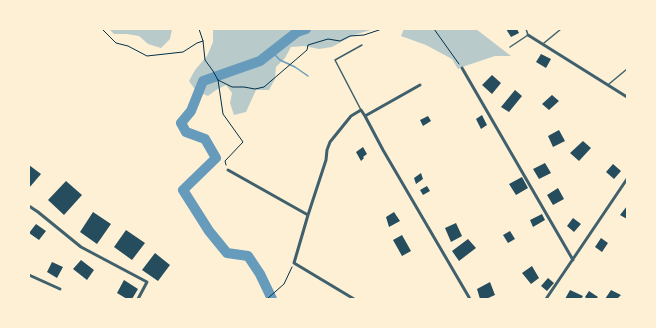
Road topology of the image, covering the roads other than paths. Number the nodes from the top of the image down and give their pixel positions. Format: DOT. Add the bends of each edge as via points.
graph roads {
  1 [pos="526,29"];
  2 [pos="561,29"];
  3 [pos="528,35"];
  4 [pos="362,44"];
  5 [pos="543,45"];
  6 [pos="510,47"];
  7 [pos="462,68"];
  8 [pos="627,68"];
  9 [pos="420,85"];
  10 [pos="608,85"];
  11 [pos="627,97"];
  12 [pos="361,110"];
  13 [pos="365,116"];
  14 [pos="228,170"];
  15 [pos="627,179"];
  16 [pos="29,206"];
  17 [pos="308,215"];
  18 [pos="573,260"];
  19 [pos="29,275"];
  20 [pos="60,289"];
  21 [pos="138,299"];
  22 [pos="354,299"];
  23 [pos="470,299"];
  24 [pos="546,299"];
  1 -- 3 [label="lane"];
  2 -- 5 [label="lane"];
  3 -- 5 [label="street"];
  3 -- 6 [label="lane"];
  4 -- 12 [label="lane" via="335,60"];
  5 -- 10 [label="street"];
  7 -- 18 [label="street"];
  8 -- 10 [label="lane"];
  9 -- 13 [label="street"];
  10 -- 11 [label="street"];
  12 -- 13 [label="street"];
  12 -- 17 [label="street" via="351,116 330,142"];
  13 -- 23 [label="street"];
  14 -- 17 [label="street"];
  15 -- 18 [label="street"];
  16 -- 21 [label="street" via="81,247 147,282"];
  17 -- 22 [label="street" via="294,263"];
  18 -- 24 [label="street"];
  19 -- 20 [label="street"];
}
